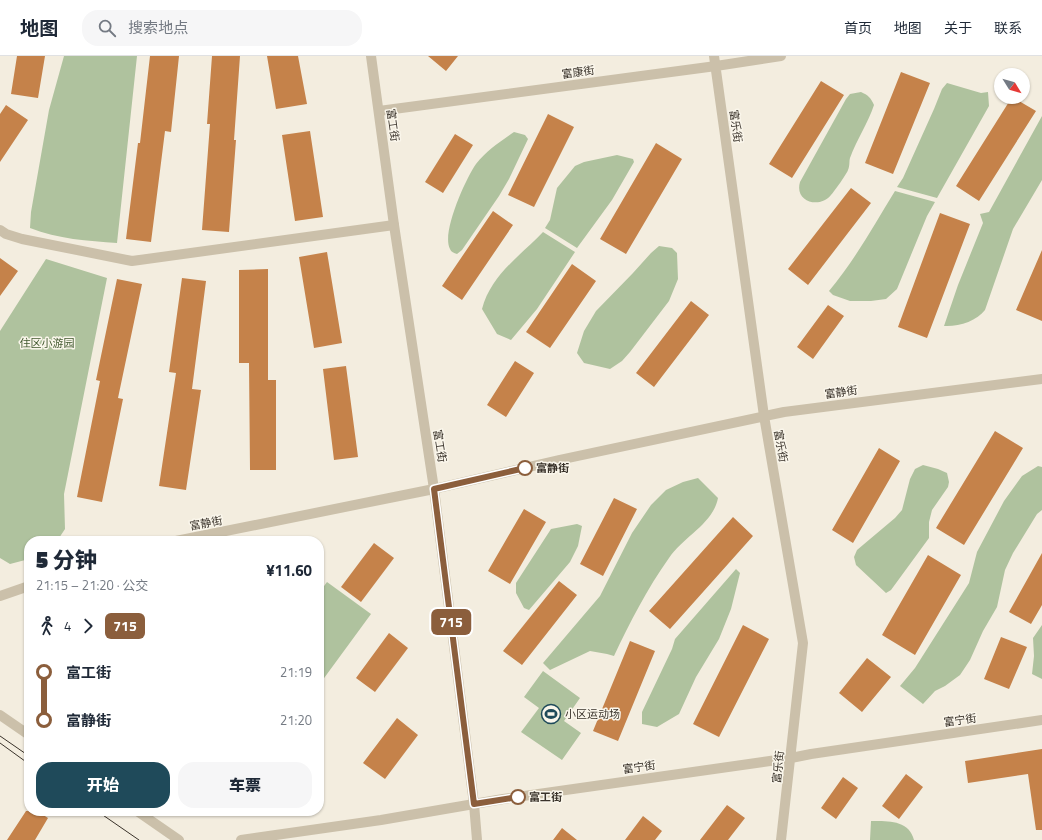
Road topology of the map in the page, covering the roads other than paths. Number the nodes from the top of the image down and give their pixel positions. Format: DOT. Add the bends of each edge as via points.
graph roads {
  1 [pos="370,56"];
  2 [pos="781,56"];
  3 [pos="715,61"];
  4 [pos="379,111"];
  5 [pos="394,225"];
  6 [pos="0,230"];
  7 [pos="1042,379"];
  8 [pos="764,416"];
  9 [pos="434,489"];
  10 [pos="201,536"];
  11 [pos="24,588"];
  12 [pos="0,596"];
  13 [pos="0,715"];
  14 [pos="1042,720"];
  15 [pos="24,732"];
  16 [pos="791,758"];
  17 [pos="474,804"];
  18 [pos="144,816"];
  19 [pos="179,840"];
  20 [pos="241,840"];
  21 [pos="477,840"];
  22 [pos="782,840"];
  1 -- 4 [label="street, 富工街"];
  2 -- 3 [label="street, 富康街"];
  3 -- 4 [label="street, 富康街"];
  3 -- 8 [label="street, 富乐街"];
  4 -- 5 [label="street, 富工街"];
  5 -- 6 [label="street" via="132,261 22,239"];
  5 -- 9 [label="street, 富工街"];
  7 -- 8 [label="street, 富静街"];
  8 -- 9 [label="street, 富静街"];
  8 -- 16 [label="street, 富乐街" via="803,643"];
  9 -- 10 [label="street, 富静街"];
  9 -- 17 [label="street, 富工街"];
  11 -- 12 [label="street"];
  13 -- 15 [label="street"];
  14 -- 16 [label="street, 富宁街"];
  16 -- 17 [label="street, 富宁街"];
  16 -- 22 [label="street, 富乐街"];
  17 -- 20 [label="street, 富宁街"];
  17 -- 21 [label="street, 富工街"];
  18 -- 19 [label="street"];
}
